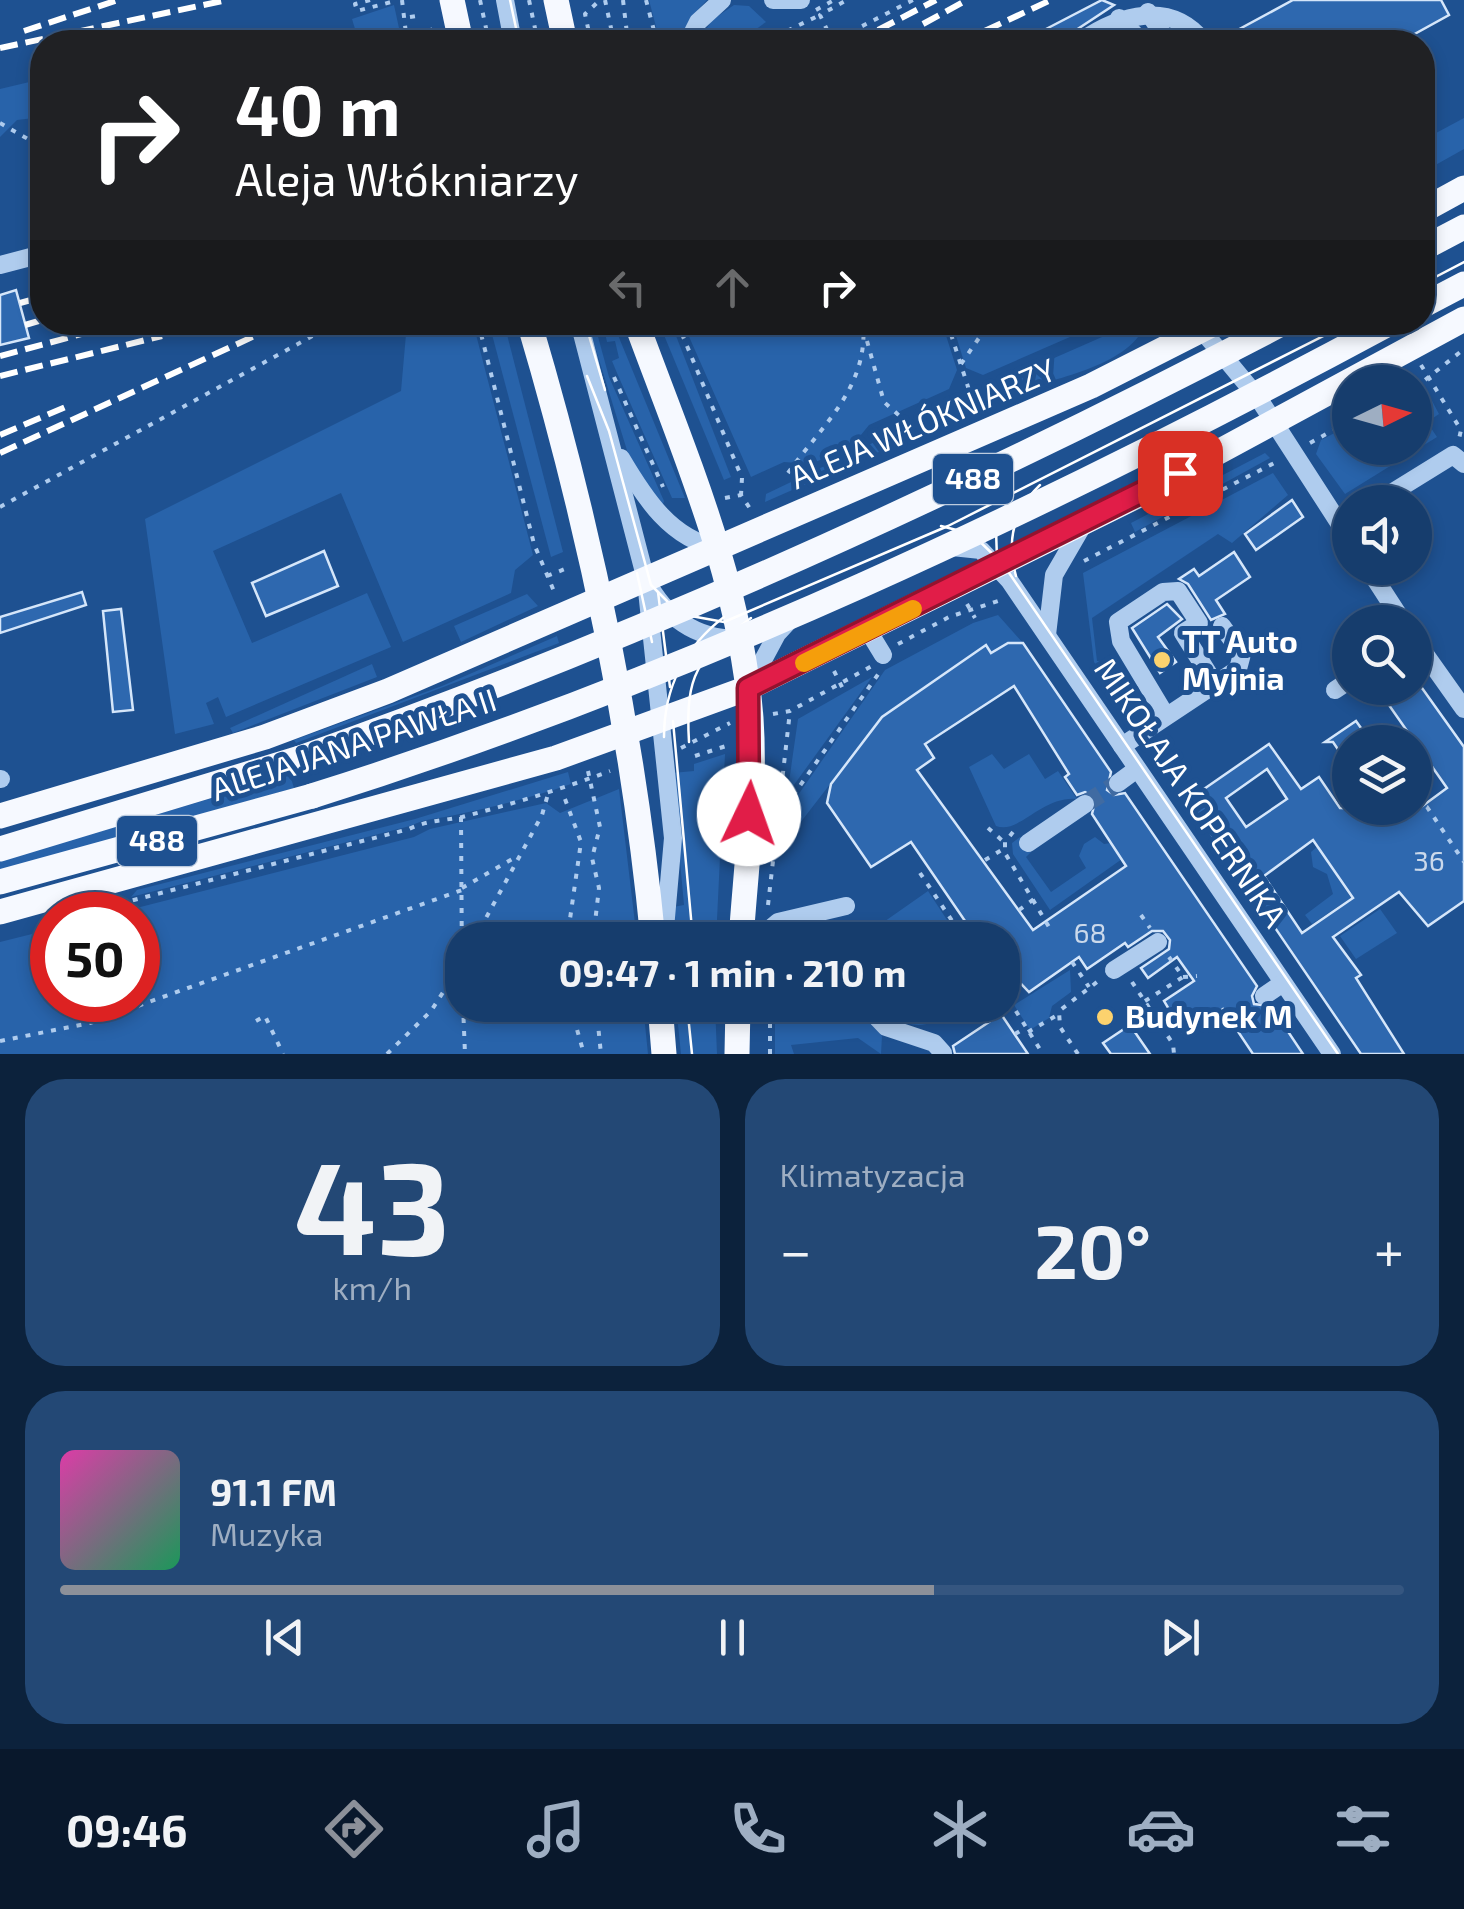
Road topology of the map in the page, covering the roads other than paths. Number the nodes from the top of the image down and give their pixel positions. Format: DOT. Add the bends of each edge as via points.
graph roads {
  1 [pos="452,0"];
  2 [pos="504,0"];
  3 [pos="556,0"];
  4 [pos="722,0"];
  5 [pos="773,0"];
  6 [pos="801,0"];
  7 [pos="1148,12"];
  8 [pos="1119,18"];
  9 [pos="461,30"];
  10 [pos="510,30"];
  11 [pos="562,30"];
  12 [pos="694,30"];
  13 [pos="1110,30"];
  14 [pos="1130,30"];
  15 [pos="1160,30"];
  16 [pos="1191,30"];
  17 [pos="1464,188"];
  18 [pos="1435,204"];
  19 [pos="1464,227"];
  20 [pos="1435,242"];
  21 [pos="30,257"];
  22 [pos="0,265"];
  23 [pos="1464,284"];
  24 [pos="1435,299"];
  25 [pos="1464,319"];
  26 [pos="533,335"];
  27 [pos="582,335"];
  28 [pos="641,335"];
  29 [pos="1186,335"];
  30 [pos="1212,335"];
  31 [pos="1259,335"];
  32 [pos="1367,335"];
  33 [pos="1435,335"];
  34 [pos="1435,335"];
  35 [pos="1276,422"];
  36 [pos="608,432"];
  37 [pos="1461,460"];
  38 [pos="1411,485"];
  39 [pos="1332,506"];
  40 [pos="1084,523"];
  41 [pos="720,548"];
  42 [pos="998,566"];
  43 [pos="646,580"];
  44 [pos="600,601"];
  45 [pos="797,616"];
  46 [pos="655,621"];
  47 [pos="1222,626"];
  48 [pos="868,632"];
  49 [pos="1047,636"];
  50 [pos="740,638"];
  51 [pos="883,655"];
  52 [pos="1432,664"];
  53 [pos="1215,684"];
  54 [pos="748,688"];
  55 [pos="1464,709"];
  56 [pos="1166,716"];
  57 [pos="662,722"];
  58 [pos="627,735"];
  59 [pos="1122,746"];
  60 [pos="1137,769"];
  61 [pos="1118,783"];
  62 [pos="1056,806"];
  63 [pos="0,816"];
  64 [pos="1028,843"];
  65 [pos="0,848"];
  66 [pos="0,882"];
  67 [pos="846,906"];
  68 [pos="0,912"];
  69 [pos="810,915"];
  70 [pos="651,922"];
  71 [pos="666,922"];
  72 [pos="742,922"];
  73 [pos="793,922"];
  74 [pos="811,922"];
  75 [pos="1158,942"];
  76 [pos="1114,970"];
  77 [pos="1283,982"];
  78 [pos="1256,997"];
  79 [pos="661,1022"];
  80 [pos="737,1022"];
  81 [pos="881,1022"];
  82 [pos="942,1053"];
  83 [pos="664,1054"];
  84 [pos="736,1054"];
  85 [pos="1332,1054"];
  1 -- 9 [label="main road"];
  2 -- 10 [label="street"];
  3 -- 11 [label="main road"];
  4 -- 12 [label="street"];
  5 -- 6 [label="street"];
  7 -- 8 [label="street"];
  7 -- 15 [label="street"];
  7 -- 16 [label="street" via="1178,18"];
  8 -- 13 [label="street"];
  8 -- 14 [label="street"];
  17 -- 18 [label="main road"];
  19 -- 20 [label="main road"];
  21 -- 22 [label="street"];
  23 -- 24 [label="main road"];
  25 -- 34 [label="main road"];
  26 -- 44 [label="main road"];
  27 -- 36 [label="street"];
  28 -- 41 [label="main road"];
  29 -- 41 [label="main road, ALEJA WŁÓKNIARZY" via="1090,386"];
  30 -- 35 [label="street"];
  31 -- 46 [label="main road, ALEJA WŁÓKNIARZY / 488, bridge" via="938,496"];
  32 -- 66 [label="main road, ALEJA JANA PAWŁA II / 488, bridge" via="1062,492 664,670 312,796"];
  33 -- 35 [label="main road"];
  35 -- 39 [label="street"];
  35 -- 40 [label="main road"];
  36 -- 41 [label="street" via="657,511 692,542"];
  36 -- 43 [label="street"];
  37 -- 38 [label="street"];
  40 -- 42 [label="main road"];
  40 -- 49 [label="street" via="1054,576"];
  41 -- 43 [label="main road, ALEJA WŁÓKNIARZY"];
  41 -- 50 [label="main road"];
  42 -- 45 [label="street" via="981,550 954,547"];
  42 -- 48 [label="main road"];
  42 -- 49 [label="street, MIKOŁAJA KOPERNIKA"];
  43 -- 44 [label="main road, ALEJA WŁÓKNIARZY"];
  43 -- 50 [label="street" via="682,624 714,637"];
  43 -- 57 [label="street"];
  44 -- 58 [label="main road"];
  44 -- 63 [label="main road, ALEJA WŁÓKNIARZY" via="300,724"];
  45 -- 50 [label="street"];
  45 -- 54 [label="street" via="777,634"];
  46 -- 65 [label="main road, ALEJA JANA PAWŁA II / 488, bridge" via="300,758"];
  47 -- 53 [label="street" via="1242,654 1238,669"];
  48 -- 51 [label="street"];
  48 -- 54 [label="main road"];
  49 -- 59 [label="street, MIKOŁAJA KOPERNIKA"];
  50 -- 54 [label="main road"];
  52 -- 55 [label="street"];
  53 -- 56 [label="street"];
  53 -- 56 [label="street" via="1184,633 1199,622 1178,591 1164,592 1118,622 1121,640"];
  54 -- 57 [label="main road"];
  54 -- 72 [label="main road" via="751,782"];
  56 -- 59 [label="street"];
  57 -- 58 [label="main road"];
  57 -- 71 [label="street" via="673,852"];
  58 -- 68 [label="main road" via="367,814"];
  58 -- 70 [label="main road"];
  59 -- 60 [label="street, MIKOŁAJA KOPERNIKA"];
  60 -- 61 [label="street"];
  60 -- 77 [label="street, MIKOŁAJA KOPERNIKA"];
  62 -- 64 [label="street" via="1081,807"];
  67 -- 69 [label="street"];
  69 -- 73 [label="street"];
  69 -- 74 [label="street"];
  75 -- 76 [label="street"];
  77 -- 78 [label="street"];
  77 -- 85 [label="street, MIKOŁAJA KOPERNIKA"];
  79 -- 83 [label="main road"];
  80 -- 84 [label="main road"];
  81 -- 82 [label="street" via="934,1043"];
}
